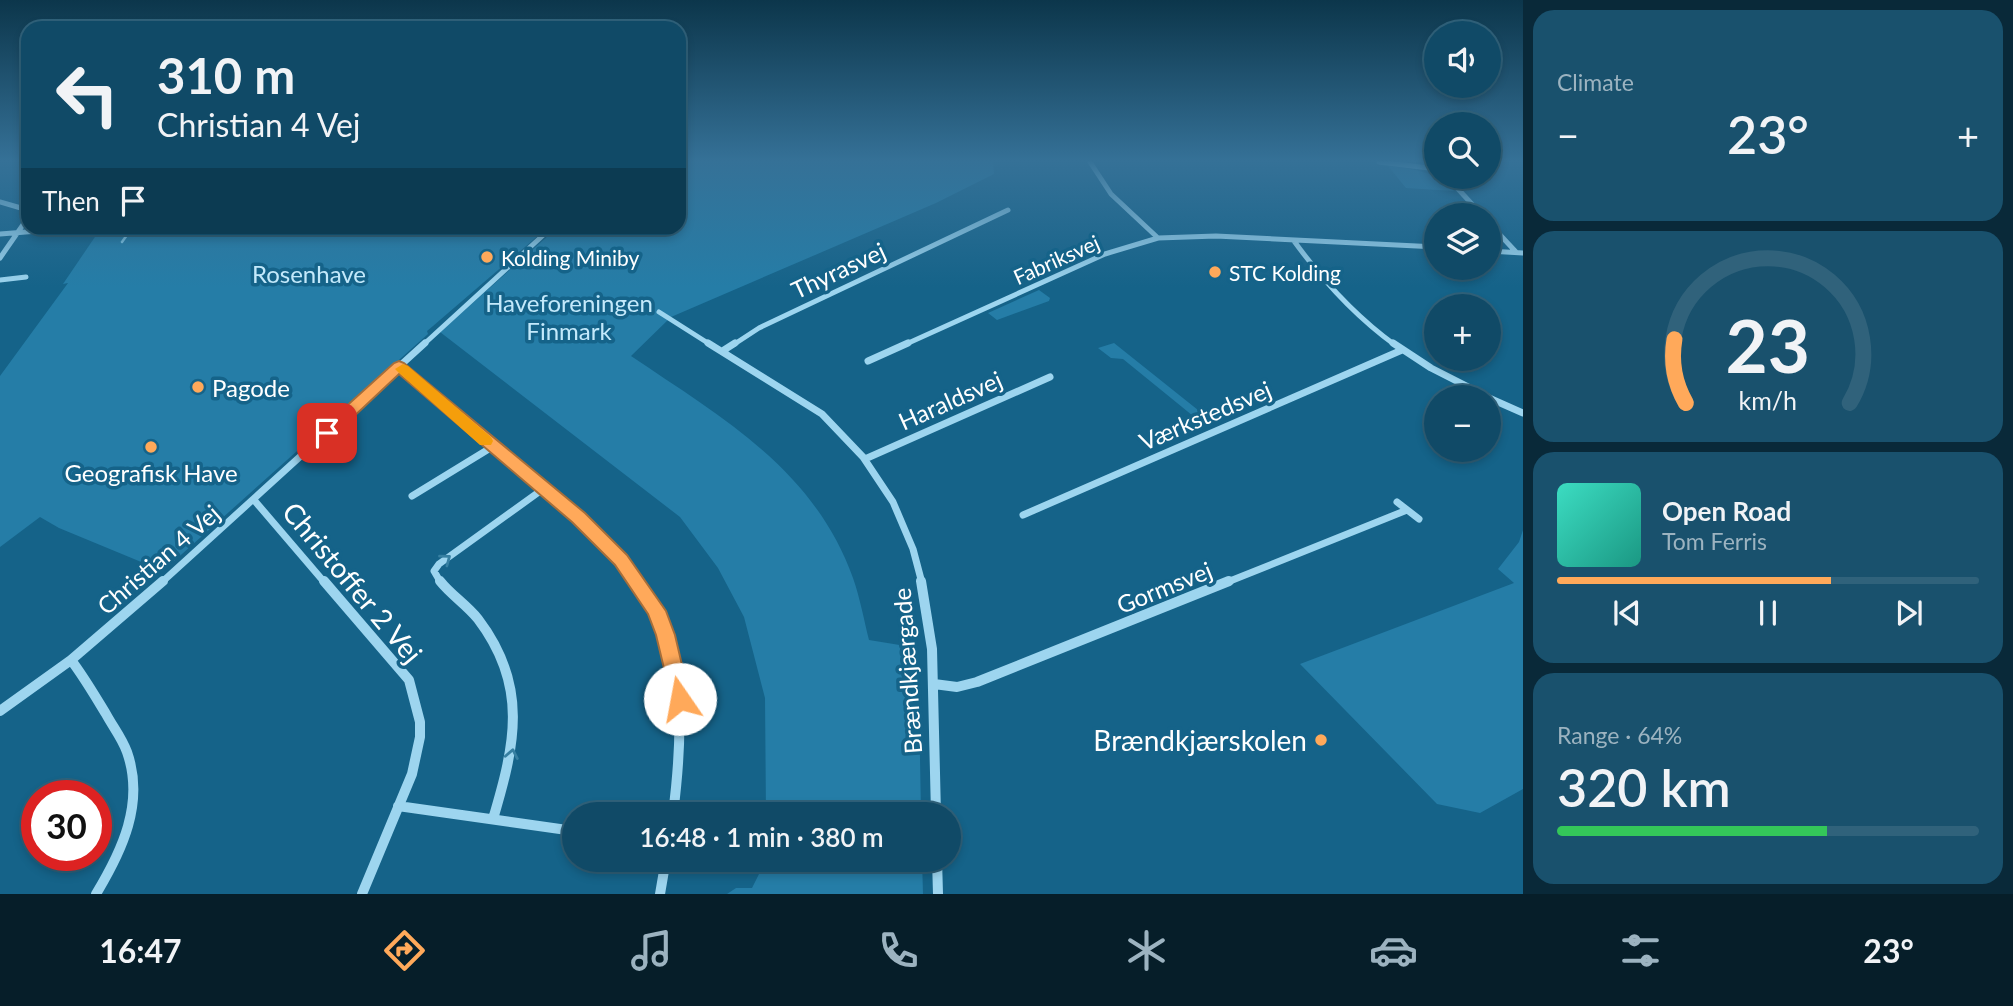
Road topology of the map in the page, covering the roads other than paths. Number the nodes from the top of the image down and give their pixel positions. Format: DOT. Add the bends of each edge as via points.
graph roads {
  1 [pos="1122,204"];
  2 [pos="1008,210"];
  3 [pos="20,232"];
  4 [pos="0,234"];
  5 [pos="543,235"];
  6 [pos="1501,235"];
  7 [pos="1158,238"];
  8 [pos="1294,240"];
  9 [pos="1424,246"];
  10 [pos="1501,252"];
  11 [pos="1519,253"];
  12 [pos="0,258"];
  13 [pos="26,277"];
  14 [pos="0,280"];
  15 [pos="659,312"];
  16 [pos="724,350"];
  17 [pos="1402,350"];
  18 [pos="868,360"];
  19 [pos="399,366"];
  20 [pos="1050,377"];
  21 [pos="1465,385"];
  22 [pos="1501,403"];
  23 [pos="1523,413"];
  24 [pos="492,447"];
  25 [pos="865,459"];
  26 [pos="543,489"];
  27 [pos="412,496"];
  28 [pos="254,500"];
  29 [pos="1396,502"];
  30 [pos="1407,510"];
  31 [pos="1023,515"];
  32 [pos="1419,519"];
  33 [pos="71,660"];
  34 [pos="934,684"];
  35 [pos="0,711"];
  36 [pos="674,802"];
  37 [pos="936,802"];
  38 [pos="398,806"];
  39 [pos="493,819"];
  40 [pos="562,829"];
  41 [pos="664,872"];
  42 [pos="937,872"];
  43 [pos="96,894"];
  44 [pos="362,894"];
  45 [pos="660,894"];
  46 [pos="938,894"];
  1 -- 7 [label="street"];
  2 -- 16 [label="street, Thyrasvej" via="758,328"];
  3 -- 4 [label="street"];
  3 -- 12 [label="street"];
  5 -- 19 [label="street, Christian 4 Vej"];
  6 -- 11 [label="street"];
  7 -- 8 [label="street, Fabriksvej"];
  7 -- 18 [label="street, Fabriksvej" via="1105,254"];
  8 -- 9 [label="street, Fabriksvej"];
  8 -- 17 [label="street" via="1315,273 1356,317"];
  10 -- 11 [label="street"];
  13 -- 14 [label="street"];
  15 -- 16 [label="street, Brændkjærgade"];
  16 -- 25 [label="street, Brændkjærgade" via="822,414"];
  17 -- 21 [label="street"];
  17 -- 31 [label="street, Værkstedsvej"];
  19 -- 24 [label="street"];
  19 -- 28 [label="street, Christian 4 Vej"];
  20 -- 25 [label="street, Haraldsvej"];
  22 -- 23 [label="street"];
  24 -- 26 [label="street"];
  24 -- 27 [label="street"];
  25 -- 34 [label="street, Brændkjærgade" via="890,494 921,571"];
  26 -- 36 [label="street" via="613,552 656,611 680,699 681,747"];
  39 -- 26 [label="street, one-way" via="513,747 513,687 493,639 434,571"];
  28 -- 33 [label="street, Christian 4 Vej"];
  28 -- 38 [label="street, Christoffer 2 Vej" via="409,680 419,711 420,737"];
  29 -- 30 [label="street"];
  30 -- 32 [label="street"];
  30 -- 34 [label="street, Gormsvej" via="977,682 957,687"];
  33 -- 35 [label="street, Christian 4 Vej"];
  33 -- 43 [label="street" via="126,751 133,773 128,831"];
  34 -- 37 [label="street, Brændkjærgade"];
  38 -- 39 [label="street"];
  38 -- 44 [label="street, Christoffer 2 Vej"];
  39 -- 40 [label="street"];
  41 -- 45 [label="street"];
  42 -- 46 [label="street"];
}
